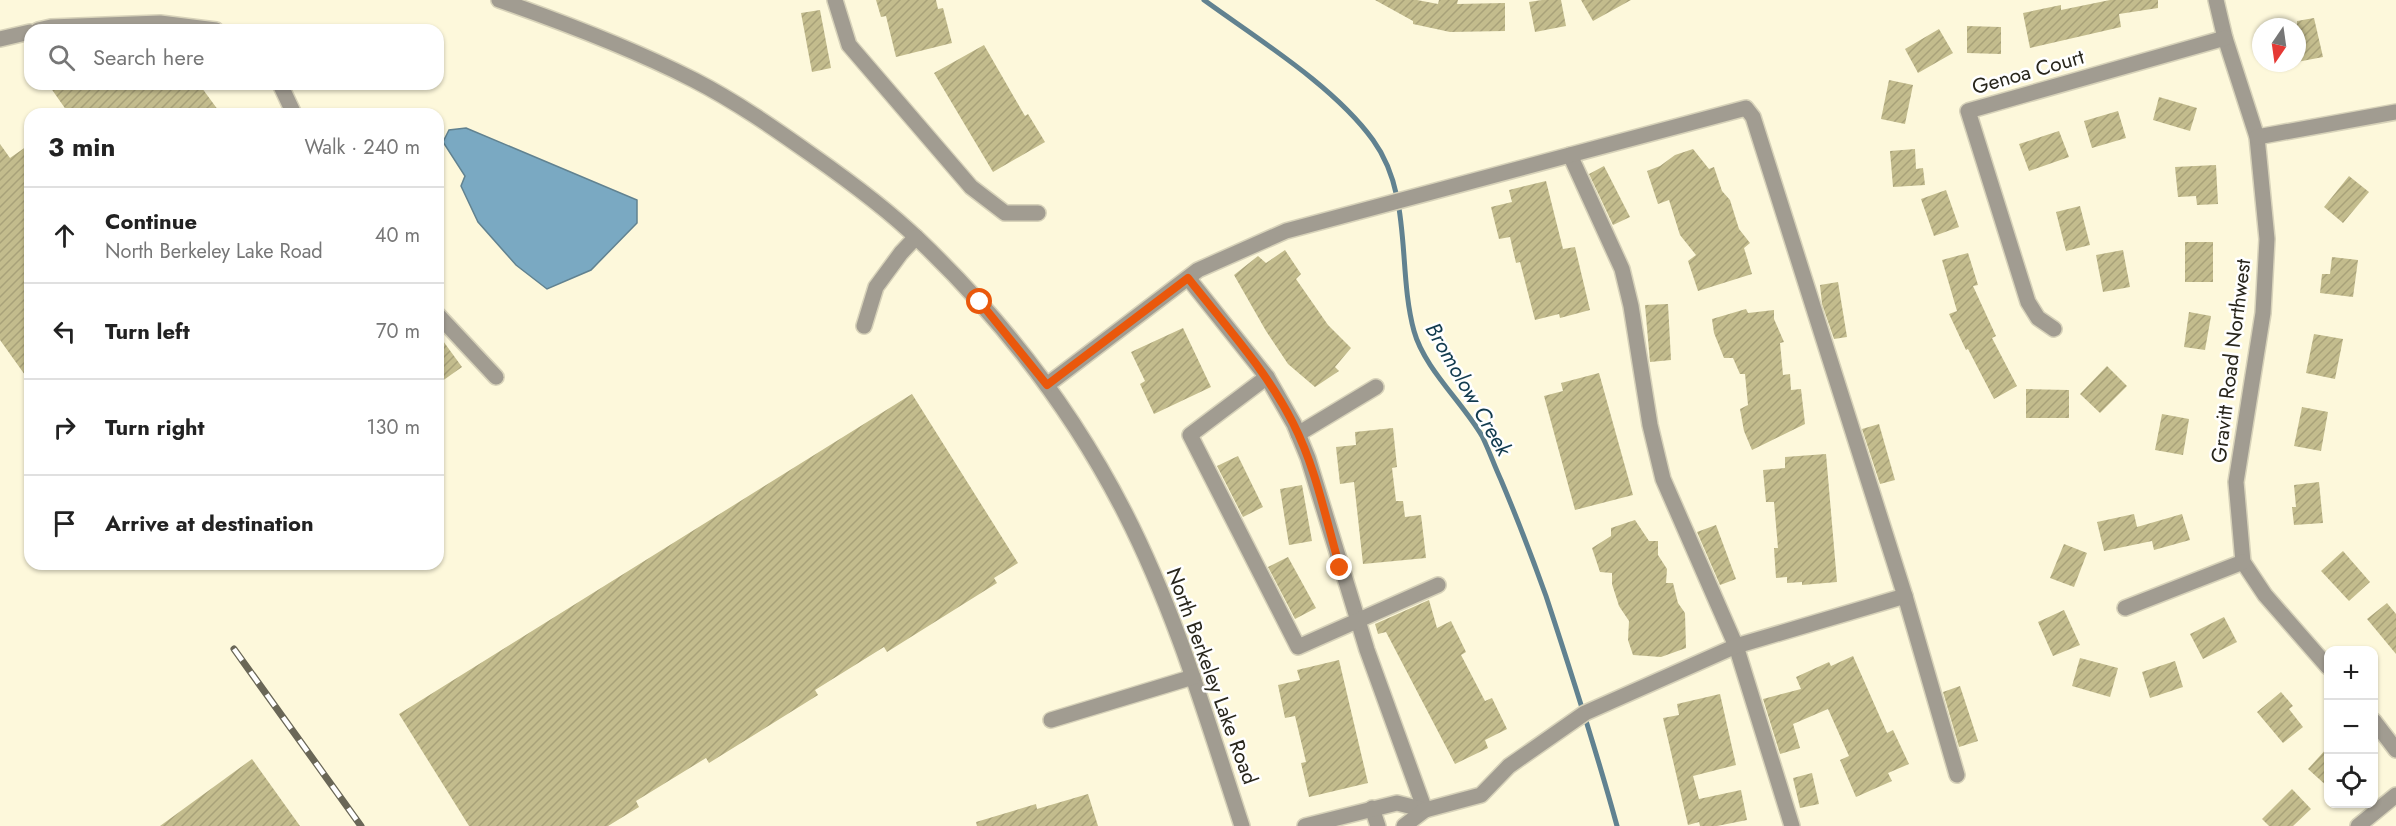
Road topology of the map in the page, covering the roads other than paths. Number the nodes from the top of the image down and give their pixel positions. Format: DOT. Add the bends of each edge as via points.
graph roads {
  1 [pos="499,0"];
  2 [pos="835,0"];
  3 [pos="2216,0"];
  4 [pos="133,24"];
  5 [pos="168,24"];
  6 [pos="24,33"];
  7 [pos="2225,38"];
  8 [pos="0,39"];
  9 [pos="282,90"];
  10 [pos="291,108"];
  11 [pos="2396,112"];
  12 [pos="2257,137"];
  13 [pos="1570,155"];
  14 [pos="1038,213"];
  15 [pos="916,237"];
  16 [pos="1188,278"];
  17 [pos="444,321"];
  18 [pos="864,326"];
  19 [pos="2054,329"];
  20 [pos="496,377"];
  21 [pos="1267,377"];
  22 [pos="1047,385"];
  23 [pos="1376,387"];
  24 [pos="1298,434"];
  25 [pos="2244,562"];
  26 [pos="1438,585"];
  27 [pos="1905,596"];
  28 [pos="2125,608"];
  29 [pos="1357,620"];
  30 [pos="1736,646"];
  31 [pos="2324,663"];
  32 [pos="1193,677"];
  33 [pos="1051,720"];
  34 [pos="2378,727"];
  35 [pos="2396,750"];
  36 [pos="1957,775"];
  37 [pos="2396,795"];
  38 [pos="1372,808"];
  39 [pos="1425,810"];
  40 [pos="1335,822"];
  41 [pos="1242,826"];
  42 [pos="1305,826"];
  43 [pos="1377,826"];
  44 [pos="1404,826"];
  45 [pos="1792,826"];
  46 [pos="2358,826"];
  1 -- 15 [label="street, North Berkeley Lake Road" via="572,26 694,80 771,126 855,186"];
  2 -- 14 [label="street" via="849,45 970,187 1005,213"];
  3 -- 7 [label="street, Gravitt Road Northwest"];
  4 -- 5 [label="street"];
  6 -- 8 [label="street"];
  7 -- 12 [label="street, Gravitt Road Northwest"];
  7 -- 19 [label="street, Genoa Court" via="1968,111 2028,302 2038,318"];
  9 -- 10 [label="street"];
  11 -- 12 [label="street"];
  12 -- 25 [label="street, Gravitt Road Northwest" via="2267,239 2263,313 2236,482"];
  13 -- 16 [label="street" via="1286,231"];
  13 -- 27 [label="street" via="1746,108 1753,117"];
  13 -- 30 [label="street" via="1622,269 1663,479"];
  15 -- 18 [label="street" via="876,287"];
  15 -- 22 [label="street, North Berkeley Lake Road" via="980,302"];
  16 -- 21 [label="street"];
  16 -- 22 [label="street"];
  17 -- 20 [label="street"];
  21 -- 24 [label="street"];
  21 -- 29 [label="street" via="1190,435 1298,647"];
  22 -- 32 [label="street, North Berkeley Lake Road" via="1125,512 1170,610"];
  23 -- 24 [label="street"];
  24 -- 29 [label="street"];
  25 -- 28 [label="street"];
  25 -- 31 [label="street, Gravitt Road Northwest" via="2265,595"];
  26 -- 29 [label="street"];
  27 -- 30 [label="street"];
  27 -- 36 [label="street"];
  29 -- 39 [label="street"];
  30 -- 39 [label="street" via="1585,714 1509,766 1481,795"];
  30 -- 45 [label="street"];
  32 -- 33 [label="street"];
  32 -- 41 [label="street, North Berkeley Lake Road"];
  34 -- 35 [label="street"];
  37 -- 46 [label="street"];
  38 -- 39 [label="street" via="1397,803"];
  38 -- 40 [label="street"];
  38 -- 43 [label="street"];
  39 -- 44 [label="street"];
  40 -- 42 [label="street"];
}
